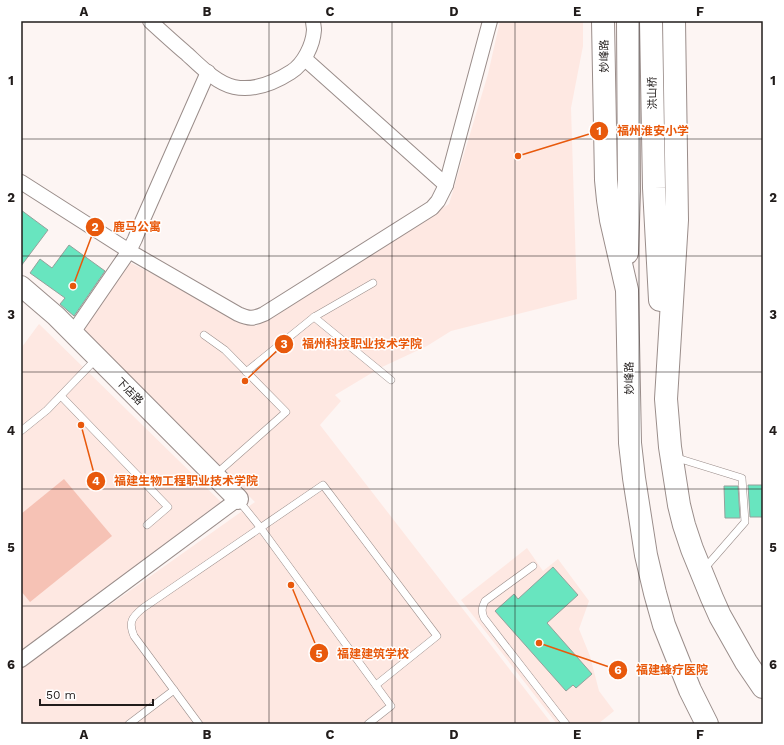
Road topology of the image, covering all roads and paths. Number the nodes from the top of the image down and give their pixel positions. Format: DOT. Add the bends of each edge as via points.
graph roads {
  1 [pos="150,21"];
  2 [pos="313,21"];
  3 [pos="490,21"];
  4 [pos="603,21"];
  5 [pos="628,21"];
  6 [pos="651,21"];
  7 [pos="674,21"];
  8 [pos="305,59"];
  9 [pos="208,72"];
  10 [pos="21,182"];
  11 [pos="446,185"];
  12 [pos="129,251"];
  13 [pos="373,283"];
  14 [pos="21,286"];
  15 [pos="627,290"];
  16 [pos="314,317"];
  17 [pos="72,334"];
  18 [pos="204,335"];
  19 [pos="97,358"];
  20 [pos="246,372"];
  21 [pos="391,380"];
  22 [pos="61,396"];
  23 [pos="666,399"];
  24 [pos="21,431"];
  25 [pos="671,456"];
  26 [pos="214,475"];
  27 [pos="238,499"];
  28 [pos="147,525"];
  29 [pos="260,527"];
  30 [pos="533,566"];
  31 [pos="701,572"];
  32 [pos="21,660"];
  33 [pos="376,685"];
  34 [pos="763,687"];
  35 [pos="174,690"];
  36 [pos="702,719"];
  37 [pos="129,724"];
  38 [pos="199,724"];
  39 [pos="368,724"];
  40 [pos="566,724"];
  1 -- 9 [label="street"];
  2 -- 8 [label="street" via="314,30"];
  3 -- 11 [label="street"];
  4 -- 15 [label="main road, 妙峰路" via="606,180"];
  5 -- 15 [label="main road"];
  6 -- 23 [label="main road, 洪山桥" via="654,188"];
  7 -- 23 [label="main road" via="677,220"];
  8 -- 9 [label="street" via="295,70 280,79 248,88 233,87"];
  8 -- 11 [label="street"];
  9 -- 12 [label="street"];
  10 -- 12 [label="street"];
  11 -- 12 [label="street" via="432,208 264,314 251,318 238,314"];
  12 -- 17 [label="street"];
  13 -- 16 [label="lane"];
  14 -- 17 [label="street, 下店路" via="56,316"];
  15 -- 36 [label="main road, 妙峰路" via="630,443 646,555 664,625"];
  16 -- 20 [label="lane"];
  16 -- 21 [label="lane"];
  17 -- 19 [label="street, 下店路"];
  18 -- 20 [label="lane" via="225,350"];
  19 -- 22 [label="lane"];
  19 -- 26 [label="street, 下店路"];
  20 -- 26 [label="lane" via="286,412"];
  22 -- 24 [label="lane"];
  22 -- 28 [label="lane" via="168,507"];
  23 -- 25 [label="main road"];
  25 -- 31 [label="main road" via="684,525"];
  25 -- 31 [label="lane" via="742,478 745,522"];
  26 -- 27 [label="street, 下店路"];
  27 -- 29 [label="lane"];
  27 -- 32 [label="street"];
  29 -- 33 [label="lane"];
  29 -- 33 [label="lane" via="323,485 436,636"];
  29 -- 35 [label="lane" via="135,615 131,629 134,636"];
  30 -- 40 [label="lane" via="485,601 482,613"];
  31 -- 34 [label="main road" via="720,616"];
  33 -- 39 [label="lane" via="391,706"];
  35 -- 37 [label="lane"];
  35 -- 38 [label="lane"];
}
